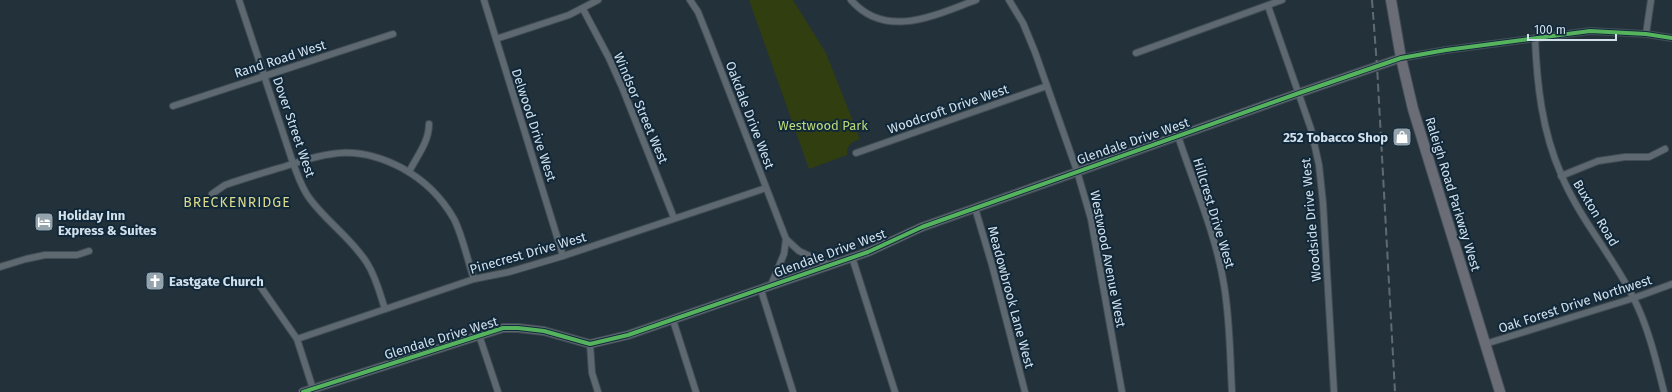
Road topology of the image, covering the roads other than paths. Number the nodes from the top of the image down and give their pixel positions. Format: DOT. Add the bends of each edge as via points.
graph roads {
  1 [pos="239,0"];
  2 [pos="484,0"];
  3 [pos="598,0"];
  4 [pos="690,0"];
  5 [pos="851,0"];
  6 [pos="976,0"];
  7 [pos="1009,0"];
  8 [pos="1282,0"];
  9 [pos="1391,0"];
  10 [pos="1651,0"];
  11 [pos="1268,6"];
  12 [pos="583,9"];
  13 [pos="393,34"];
  14 [pos="1646,34"];
  15 [pos="1535,38"];
  16 [pos="1672,38"];
  17 [pos="496,39"];
  18 [pos="1136,52"];
  19 [pos="1401,58"];
  20 [pos="264,76"];
  21 [pos="1047,86"];
  22 [pos="1299,93"];
  23 [pos="173,106"];
  24 [pos="429,124"];
  25 [pos="1178,136"];
  26 [pos="1665,149"];
  27 [pos="856,153"];
  28 [pos="293,163"];
  29 [pos="1077,171"];
  30 [pos="409,172"];
  31 [pos="1561,176"];
  32 [pos="766,188"];
  33 [pos="212,194"];
  34 [pos="975,208"];
  35 [pos="674,218"];
  36 [pos="786,239"];
  37 [pos="89,251"];
  38 [pos="563,256"];
  39 [pos="852,257"];
  40 [pos="829,265"];
  41 [pos="0,267"];
  42 [pos="474,279"];
  43 [pos="258,283"];
  44 [pos="1672,284"];
  45 [pos="771,285"];
  46 [pos="761,290"];
  47 [pos="1634,298"];
  48 [pos="385,309"];
  49 [pos="673,320"];
  50 [pos="479,335"];
  51 [pos="297,338"];
  52 [pos="590,344"];
  53 [pos="1485,344"];
  54 [pos="313,390"];
  55 [pos="303,392"];
  56 [pos="498,392"];
  57 [pos="598,392"];
  58 [pos="696,392"];
  59 [pos="793,392"];
  60 [pos="895,392"];
  61 [pos="1025,392"];
  62 [pos="1122,392"];
  63 [pos="1232,392"];
  64 [pos="1334,392"];
  65 [pos="1500,392"];
  66 [pos="1664,392"];
  1 -- 20 [label="street, Dover Street West"];
  2 -- 17 [label="street, Delwood Drive West"];
  3 -- 12 [label="street"];
  4 -- 32 [label="street, Oakdale Drive West" via="698,12"];
  5 -- 6 [label="street" via="870,16 895,23 914,21"];
  7 -- 21 [label="street, Westwood Avenue West" via="1025,28"];
  8 -- 11 [label="street"];
  9 -- 19 [label="main road, Raleigh Road Parkway West"];
  10 -- 14 [label="street"];
  11 -- 18 [label="street"];
  11 -- 22 [label="street, Woodside Drive West"];
  12 -- 17 [label="street" via="569,16"];
  12 -- 35 [label="street, Windsor Street West" via="622,87"];
  13 -- 20 [label="street, Rand Road West"];
  14 -- 15 [label="street" via="1590,31"];
  14 -- 16 [label="street"];
  15 -- 19 [label="street"];
  15 -- 31 [label="street, Buxton Road" via="1543,118"];
  17 -- 38 [label="street, Delwood Drive West"];
  19 -- 22 [label="street, Glendale Drive West"];
  19 -- 53 [label="main road, Raleigh Road Parkway West" via="1416,120"];
  20 -- 23 [label="street, Rand Road West"];
  20 -- 28 [label="street, Dover Street West"];
  21 -- 27 [label="street, Woodcroft Drive West"];
  21 -- 29 [label="street, Westwood Avenue West"];
  22 -- 25 [label="street, Glendale Drive West"];
  22 -- 64 [label="street, Woodside Drive West" via="1319,165"];
  24 -- 30 [label="street" via="429,134"];
  25 -- 29 [label="street, Glendale Drive West"];
  25 -- 63 [label="street, Hillcrest Drive West" via="1210,228 1224,285"];
  26 -- 31 [label="street" via="1649,157 1598,161"];
  28 -- 30 [label="street" via="328,154 354,152 386,160"];
  28 -- 33 [label="street" via="225,185"];
  28 -- 48 [label="street, Dover Street West" via="310,199 368,265"];
  29 -- 34 [label="street, Glendale Drive West"];
  29 -- 62 [label="street, Westwood Avenue West" via="1091,219"];
  30 -- 42 [label="street" via="425,183 452,216"];
  31 -- 47 [label="street, Buxton Road"];
  32 -- 35 [label="street, Pinecrest Drive West"];
  32 -- 36 [label="street, Oakdale Drive West"];
  34 -- 39 [label="street, Glendale Drive West"];
  34 -- 61 [label="street, Meadowbrook Lane West"];
  35 -- 38 [label="street, Pinecrest Drive West"];
  36 -- 40 [label="street, Oakdale Drive West" via="799,251"];
  36 -- 45 [label="street" via="782,261"];
  37 -- 41 [label="street" via="77,255 45,255"];
  38 -- 42 [label="street, Pinecrest Drive West"];
  39 -- 40 [label="street, Glendale Drive West"];
  39 -- 60 [label="street"];
  40 -- 45 [label="street, Glendale Drive West"];
  42 -- 48 [label="street, Pinecrest Drive West"];
  43 -- 51 [label="street"];
  44 -- 47 [label="street, Oak Forest Drive Northwest"];
  45 -- 46 [label="street, Glendale Drive West"];
  46 -- 49 [label="street, Glendale Drive West"];
  46 -- 59 [label="street"];
  47 -- 53 [label="street, Oak Forest Drive Northwest"];
  47 -- 66 [label="street, Buxton Road" via="1649,337"];
  48 -- 51 [label="street, Pinecrest Drive West"];
  49 -- 52 [label="street, Glendale Drive West" via="628,336"];
  49 -- 58 [label="street"];
  50 -- 52 [label="street, Glendale Drive West" via="503,328 518,328 544,331"];
  50 -- 54 [label="street, Glendale Drive West"];
  50 -- 56 [label="street"];
  51 -- 54 [label="street"];
  52 -- 57 [label="street" via="592,373"];
  53 -- 65 [label="main road, Raleigh Road Parkway West"];
  54 -- 55 [label="street, Glendale Drive West"];
}
